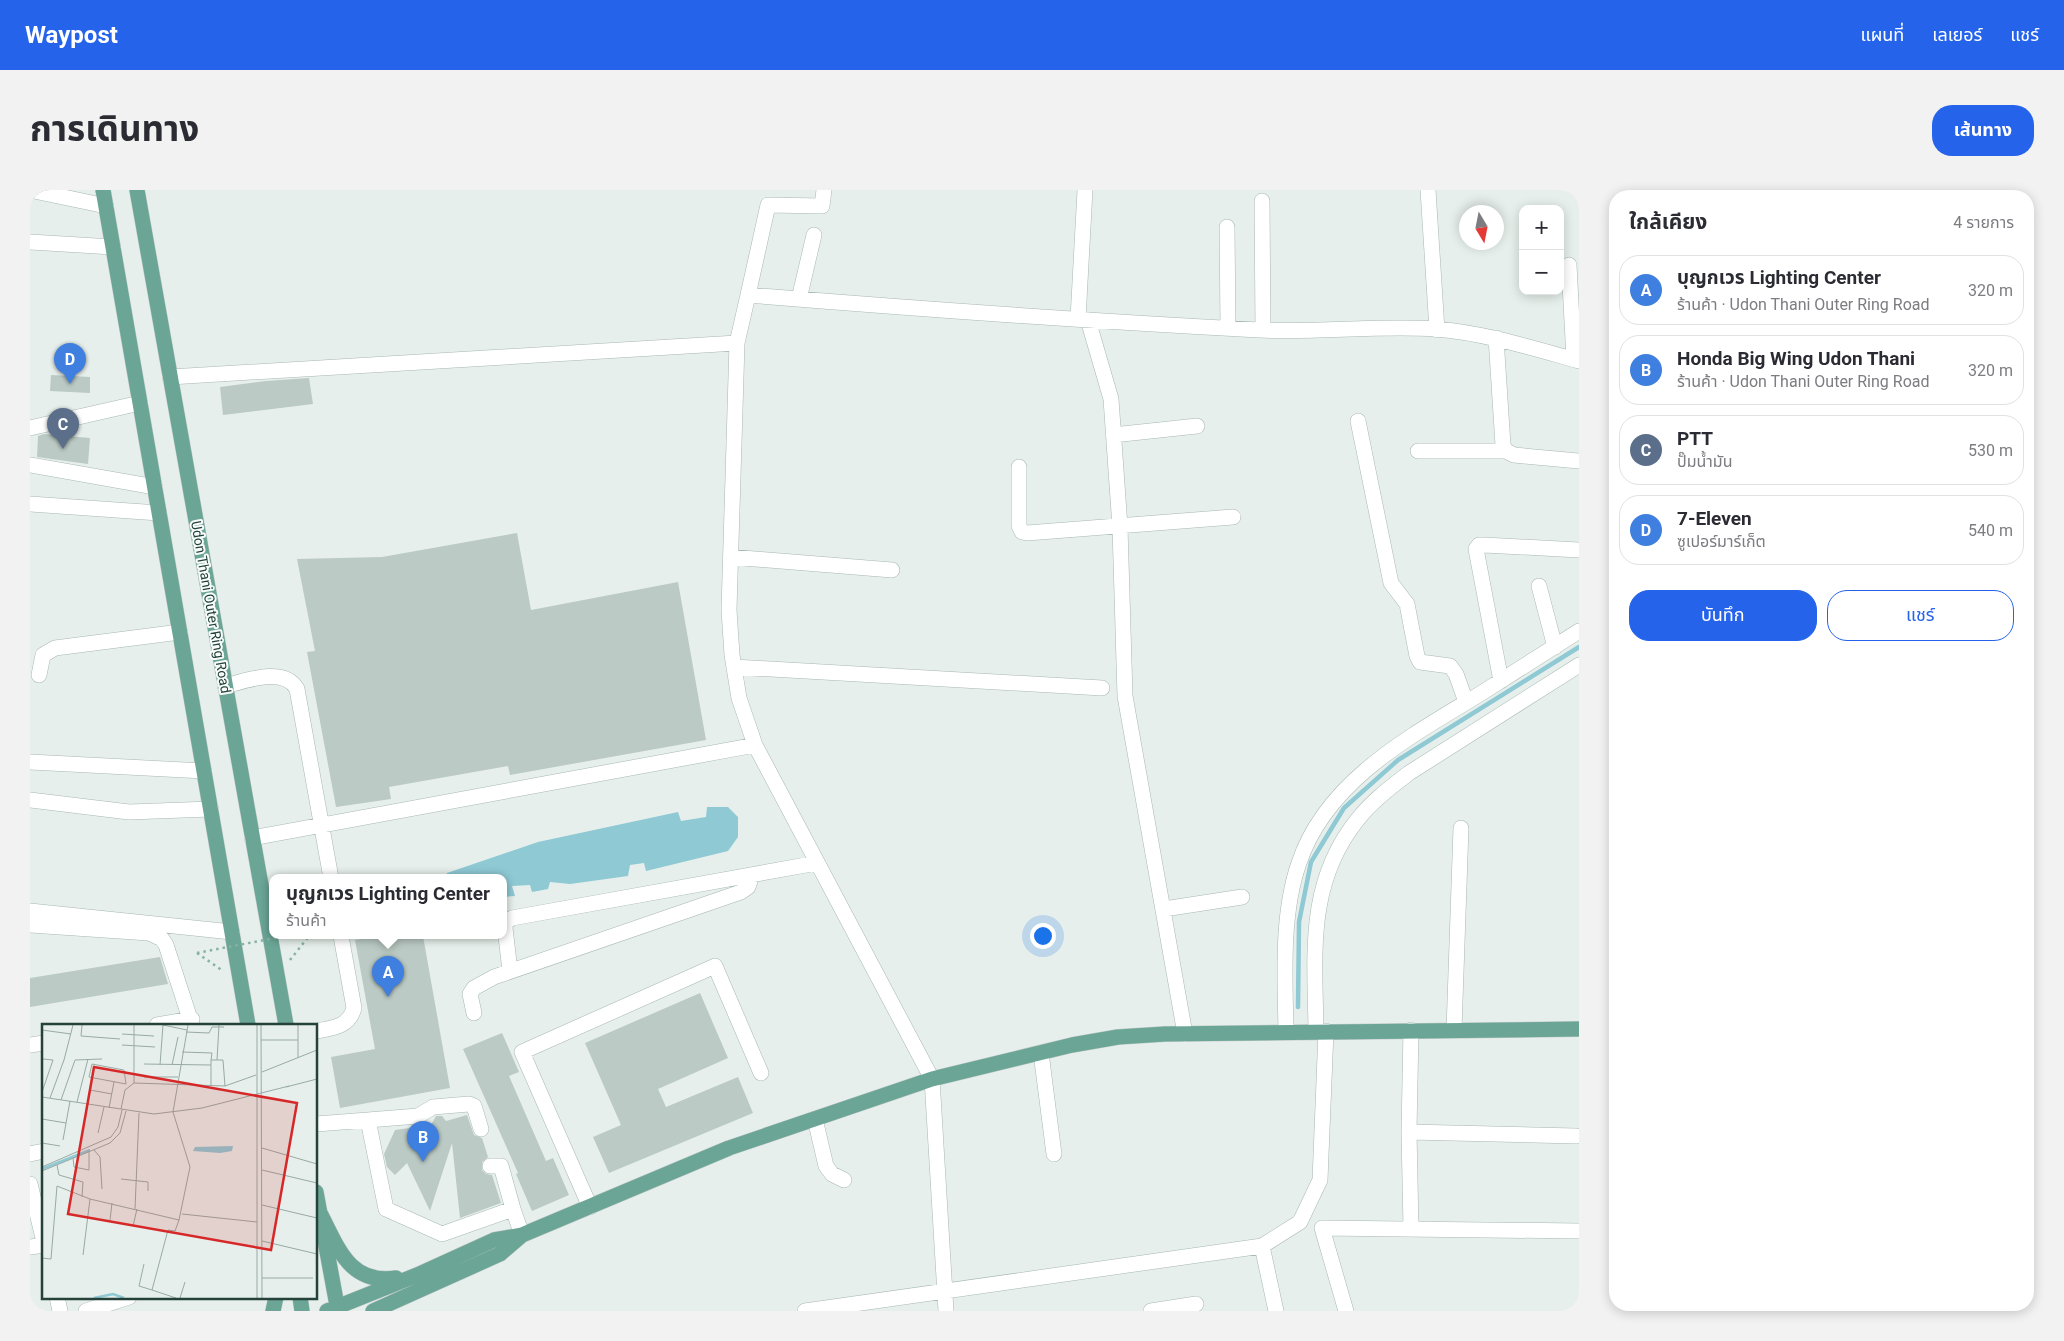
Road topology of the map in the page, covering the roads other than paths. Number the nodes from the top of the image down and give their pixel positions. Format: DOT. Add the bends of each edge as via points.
graph roads {
  1 [pos="30,190"];
  2 [pos="103,190"];
  3 [pos="137,190"];
  4 [pos="824,190"];
  5 [pos="1084,190"];
  6 [pos="1428,190"];
  7 [pos="1262,201"];
  8 [pos="106,206"];
  9 [pos="1227,227"];
  10 [pos="814,235"];
  11 [pos="30,242"];
  12 [pos="113,247"];
  13 [pos="1569,265"];
  14 [pos="748,295"];
  15 [pos="799,299"];
  16 [pos="1083,319"];
  17 [pos="1228,328"];
  18 [pos="1263,330"];
  19 [pos="1436,330"];
  20 [pos="1496,338"];
  21 [pos="738,343"];
  22 [pos="1576,360"];
  23 [pos="170,378"];
  24 [pos="140,403"];
  25 [pos="1358,421"];
  26 [pos="1197,426"];
  27 [pos="30,428"];
  28 [pos="1113,435"];
  29 [pos="1418,451"];
  30 [pos="1506,451"];
  31 [pos="1579,461"];
  32 [pos="30,465"];
  33 [pos="1019,468"];
  34 [pos="155,487"];
  35 [pos="30,504"];
  36 [pos="159,513"];
  37 [pos="1233,517"];
  38 [pos="1120,527"];
  39 [pos="1579,550"];
  40 [pos="731,557"];
  41 [pos="892,570"];
  42 [pos="1539,586"];
  43 [pos="180,632"];
  44 [pos="1579,632"];
  45 [pos="1555,647"];
  46 [pos="1579,665"];
  47 [pos="734,667"];
  48 [pos="40,675"];
  49 [pos="1500,681"];
  50 [pos="225,686"];
  51 [pos="1102,688"];
  52 [pos="1466,702"];
  53 [pos="755,746"];
  54 [pos="30,762"];
  55 [pos="204,771"];
  56 [pos="30,800"];
  57 [pos="211,809"];
  58 [pos="322,826"];
  59 [pos="1461,828"];
  60 [pos="252,838"];
  61 [pos="817,863"];
  62 [pos="330,874"];
  63 [pos="752,875"];
  64 [pos="1242,897"];
  65 [pos="1164,909"];
  66 [pos="30,911"];
  67 [pos="507,921"];
  68 [pos="30,925"];
  69 [pos="232,932"];
  70 [pos="269,932"];
  71 [pos="270,939"];
  72 [pos="342,939"];
  73 [pos="506,939"];
  74 [pos="510,970"];
  75 [pos="474,1013"];
  76 [pos="192,1022"];
  77 [pos="169,1024"];
  78 [pos="248,1024"];
  79 [pos="286,1024"];
  80 [pos="1579,1029"];
  81 [pos="318,1030"];
  82 [pos="1411,1030"];
  83 [pos="1454,1030"];
  84 [pos="1286,1031"];
  85 [pos="1321,1031"];
  86 [pos="1185,1034"];
  87 [pos="1042,1053"];
  88 [pos="761,1073"];
  89 [pos="932,1079"];
  90 [pos="814,1119"];
  91 [pos="368,1120"];
  92 [pos="318,1124"];
  93 [pos="481,1129"];
  94 [pos="1409,1132"];
  95 [pos="1576,1136"];
  96 [pos="1054,1154"];
  97 [pos="490,1166"];
  98 [pos="844,1180"];
  99 [pos="30,1184"];
  100 [pos="318,1202"];
  101 [pos="590,1206"];
  102 [pos="513,1209"];
  103 [pos="320,1213"];
  104 [pos="1411,1228"];
  105 [pos="1579,1231"];
  106 [pos="42,1235"];
  107 [pos="522,1236"];
  108 [pos="1262,1246"];
  109 [pos="418,1282"];
  110 [pos="945,1292"];
  111 [pos="57,1298"];
  112 [pos="126,1298"];
  113 [pos="276,1298"];
  114 [pos="300,1298"];
  115 [pos="1196,1304"];
  116 [pos="334,1309"];
  117 [pos="60,1311"];
  118 [pos="86,1311"];
  119 [pos="273,1311"];
  120 [pos="302,1311"];
  121 [pos="373,1311"];
  122 [pos="392,1311"];
  123 [pos="805,1311"];
  124 [pos="946,1311"];
  125 [pos="1151,1311"];
  126 [pos="1276,1311"];
  127 [pos="1346,1311"];
  1 -- 8 [label="street"];
  2 -- 8 [label="main road"];
  3 -- 23 [label="main road, Udon Thani Outer Ring Road"];
  4 -- 14 [label="street" via="822,206 768,205"];
  5 -- 16 [label="street"];
  6 -- 19 [label="street"];
  7 -- 18 [label="street"];
  8 -- 12 [label="main road"];
  9 -- 17 [label="street"];
  10 -- 15 [label="street"];
  11 -- 12 [label="street"];
  12 -- 24 [label="main road"];
  13 -- 22 [label="street"];
  14 -- 15 [label="street"];
  14 -- 21 [label="street"];
  15 -- 16 [label="street"];
  16 -- 17 [label="street"];
  16 -- 28 [label="street" via="1111,398"];
  17 -- 18 [label="street"];
  18 -- 19 [label="street"];
  19 -- 20 [label="street"];
  20 -- 22 [label="street"];
  20 -- 30 [label="street"];
  21 -- 23 [label="street"];
  21 -- 40 [label="street"];
  23 -- 50 [label="main road, Udon Thani Outer Ring Road"];
  24 -- 27 [label="street"];
  24 -- 34 [label="main road"];
  25 -- 52 [label="street" via="1392,583 1407,604 1416,656 1420,662 1450,666"];
  26 -- 28 [label="street"];
  28 -- 38 [label="street"];
  29 -- 30 [label="street"];
  30 -- 31 [label="street" via="1514,455"];
  32 -- 34 [label="street"];
  33 -- 38 [label="street" via="1019,526 1022,532"];
  34 -- 36 [label="main road"];
  35 -- 36 [label="street"];
  36 -- 43 [label="main road"];
  37 -- 38 [label="street"];
  38 -- 65 [label="street" via="1126,696"];
  39 -- 49 [label="street" via="1484,544 1476,549"];
  40 -- 41 [label="street"];
  40 -- 47 [label="street" via="729,610"];
  42 -- 45 [label="street"];
  43 -- 48 [label="street" via="54,648 43,655"];
  43 -- 55 [label="main road"];
  44 -- 45 [label="street"];
  45 -- 49 [label="street"];
  46 -- 85 [label="street" via="1409,773 1357,819 1327,869 1320,897 1314,950"];
  47 -- 51 [label="street"];
  47 -- 53 [label="street" via="739,698"];
  49 -- 52 [label="street"];
  50 -- 58 [label="street" via="277,676 294,683"];
  50 -- 60 [label="main road, Udon Thani Outer Ring Road"];
  52 -- 84 [label="street" via="1390,750 1360,775 1314,829 1299,862 1290,894"];
  53 -- 58 [label="street"];
  53 -- 61 [label="street"];
  54 -- 55 [label="street"];
  55 -- 57 [label="main road"];
  56 -- 57 [label="street" via="129,812"];
  57 -- 69 [label="main road"];
  58 -- 60 [label="street"];
  58 -- 62 [label="street"];
  59 -- 83 [label="street"];
  60 -- 70 [label="main road, Udon Thani Outer Ring Road"];
  61 -- 63 [label="street"];
  61 -- 89 [label="street"];
  63 -- 67 [label="street"];
  63 -- 74 [label="street" via="748,887 741,892"];
  64 -- 65 [label="street"];
  65 -- 86 [label="street"];
  66 -- 69 [label="street"];
  68 -- 76 [label="street" via="148,933 162,939"];
  69 -- 78 [label="main road"];
  71 -- 79 [label="main road, Udon Thani Outer Ring Road"];
  72 -- 81 [label="street" via="354,1008 352,1017 343,1024"];
  73 -- 74 [label="street"];
  74 -- 75 [label="street" via="474,988 470,994"];
  76 -- 77 [label="street"];
  80 -- 83 [label="main road"];
  82 -- 83 [label="main road"];
  82 -- 85 [label="main road"];
  82 -- 94 [label="street"];
  84 -- 85 [label="main road"];
  84 -- 86 [label="main road"];
  85 -- 108 [label="street" via="1320,1180 1300,1222"];
  86 -- 87 [label="main road" via="1118,1037"];
  87 -- 89 [label="main road"];
  87 -- 96 [label="street"];
  88 -- 101 [label="street" via="715,966 522,1052"];
  89 -- 90 [label="main road"];
  89 -- 110 [label="street"];
  90 -- 98 [label="street" via="826,1166 832,1174"];
  90 -- 101 [label="main road" via="729,1148"];
  91 -- 92 [label="street"];
  91 -- 93 [label="street" via="418,1116 433,1107 469,1104 474,1106"];
  91 -- 102 [label="street" via="386,1209 442,1234"];
  94 -- 95 [label="street"];
  94 -- 104 [label="street"];
  97 -- 102 [label="street" via="500,1166"];
  99 -- 106 [label="street"];
  100 -- 103 [label="main road"];
  101 -- 107 [label="main road"];
  102 -- 107 [label="street"];
  103 -- 109 [label="main road" via="345,1261 368,1278"];
  103 -- 116 [label="main road"];
  104 -- 105 [label="street"];
  104 -- 127 [label="street" via="1322,1228"];
  107 -- 109 [label="main road" via="494,1240"];
  108 -- 110 [label="street"];
  108 -- 126 [label="street"];
  109 -- 116 [label="main road"];
  109 -- 121 [label="main road"];
  109 -- 122 [label="main road"];
  110 -- 123 [label="street"];
  110 -- 124 [label="street"];
  111 -- 117 [label="street"];
  112 -- 118 [label="street"];
  113 -- 119 [label="main road"];
  114 -- 120 [label="main road"];
  115 -- 125 [label="street"];
}
